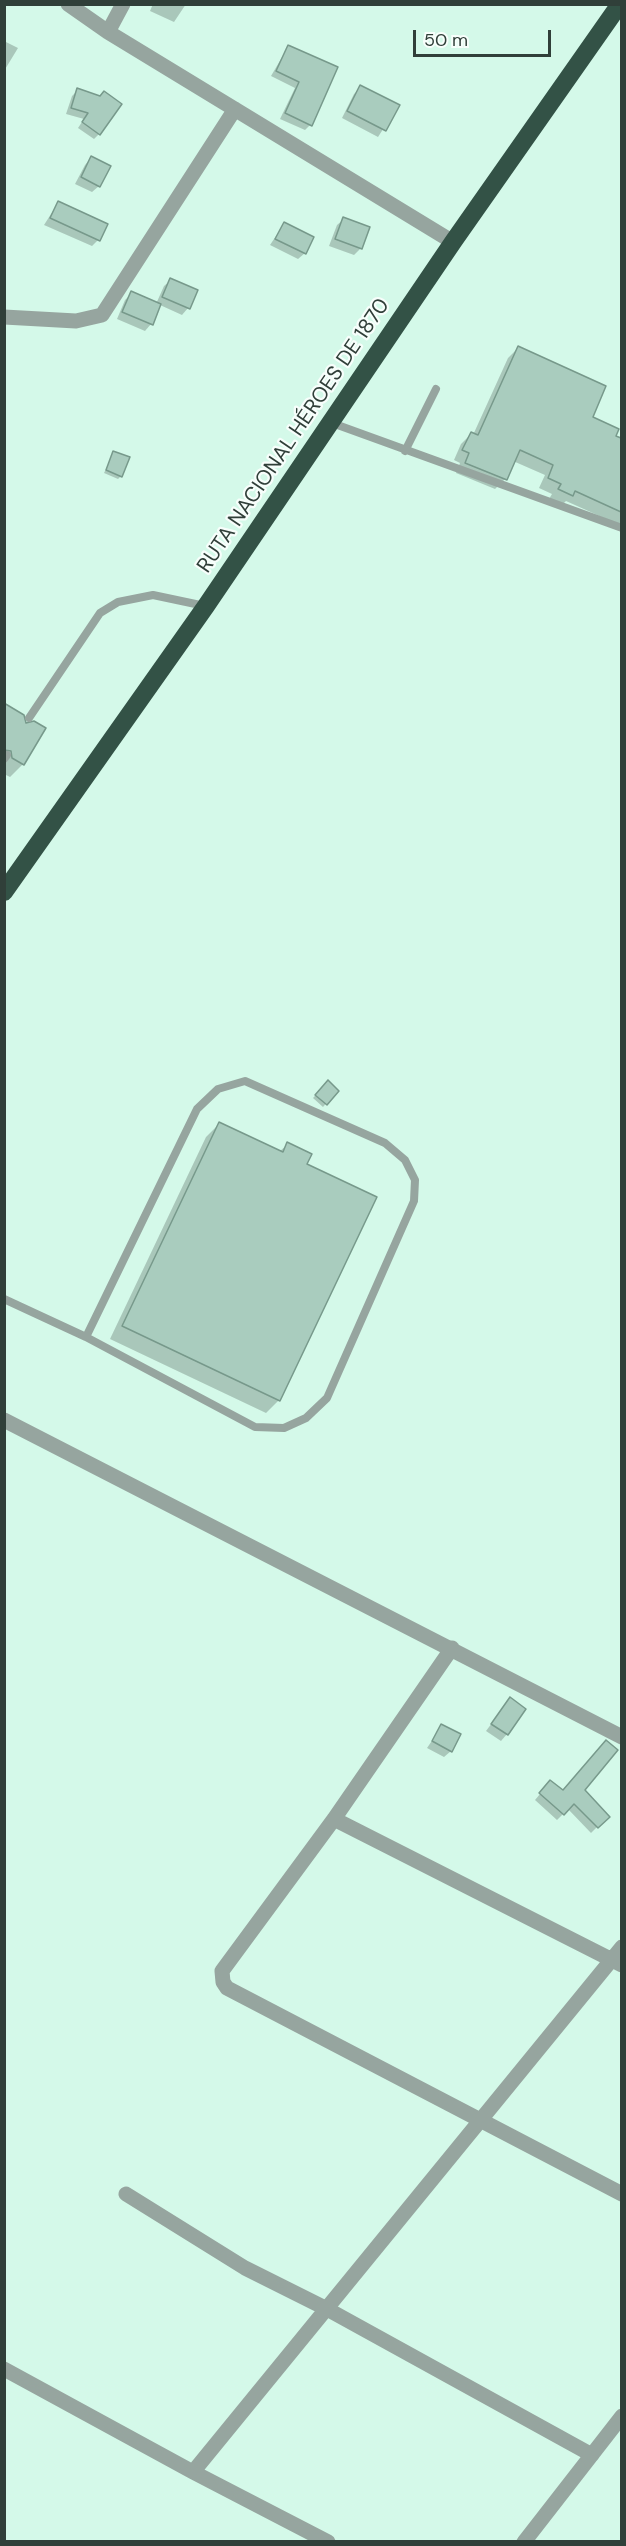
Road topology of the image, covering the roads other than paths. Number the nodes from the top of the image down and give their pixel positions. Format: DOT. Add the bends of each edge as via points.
graph roads {
  1 [pos="68,4"];
  2 [pos="123,4"];
  3 [pos="620,4"];
  4 [pos="108,32"];
  5 [pos="235,109"];
  6 [pos="453,242"];
  7 [pos="4,317"];
  8 [pos="436,389"];
  9 [pos="330,423"];
  10 [pos="405,451"];
  11 [pos="621,528"];
  12 [pos="206,606"];
  13 [pos="29,718"];
  14 [pos="4,892"];
  15 [pos="4,1299"];
  16 [pos="86,1337"];
  17 [pos="4,1420"];
  18 [pos="452,1648"];
  19 [pos="621,1737"];
  20 [pos="334,1819"];
  21 [pos="621,1947"];
  22 [pos="616,1963"];
  23 [pos="478,2121"];
  24 [pos="126,2194"];
  25 [pos="621,2194"];
  26 [pos="327,2309"];
  27 [pos="4,2369"];
  28 [pos="621,2416"];
  29 [pos="592,2455"];
  30 [pos="193,2472"];
  31 [pos="328,2541"];
  32 [pos="524,2541"];
  1 -- 4 [label="street"];
  2 -- 4 [label="street"];
  3 -- 6 [label="highway, RUTA NACIONAL HÉROES DE 1870"];
  4 -- 5 [label="street"];
  5 -- 6 [label="street"];
  5 -- 7 [label="street" via="102,315 76,321"];
  6 -- 9 [label="highway, RUTA NACIONAL HÉROES DE 1870"];
  8 -- 10 [label="lane"];
  9 -- 10 [label="lane"];
  9 -- 12 [label="highway, RUTA NACIONAL HÉROES DE 1870"];
  10 -- 11 [label="lane"];
  12 -- 13 [label="lane" via="153,595 118,602 100,613"];
  12 -- 14 [label="highway, RUTA NACIONAL HÉROES DE 1870"];
  15 -- 16 [label="lane"];
  16 -- 16 [label="lane" via="255,1427 284,1428 306,1418 327,1398 414,1202 414,1180 405,1160 385,1143 245,1081 218,1089 197,1110"];
  17 -- 18 [label="street"];
  18 -- 19 [label="street"];
  18 -- 20 [label="street"];
  20 -- 22 [label="street"];
  20 -- 23 [label="street" via="222,1971 223,1982 227,1988"];
  21 -- 22 [label="street"];
  22 -- 23 [label="street"];
  23 -- 25 [label="street"];
  23 -- 26 [label="street"];
  24 -- 26 [label="street" via="245,2268"];
  26 -- 29 [label="street"];
  26 -- 30 [label="street"];
  27 -- 30 [label="street"];
  28 -- 29 [label="street"];
  29 -- 32 [label="street"];
  30 -- 31 [label="street"];
}
